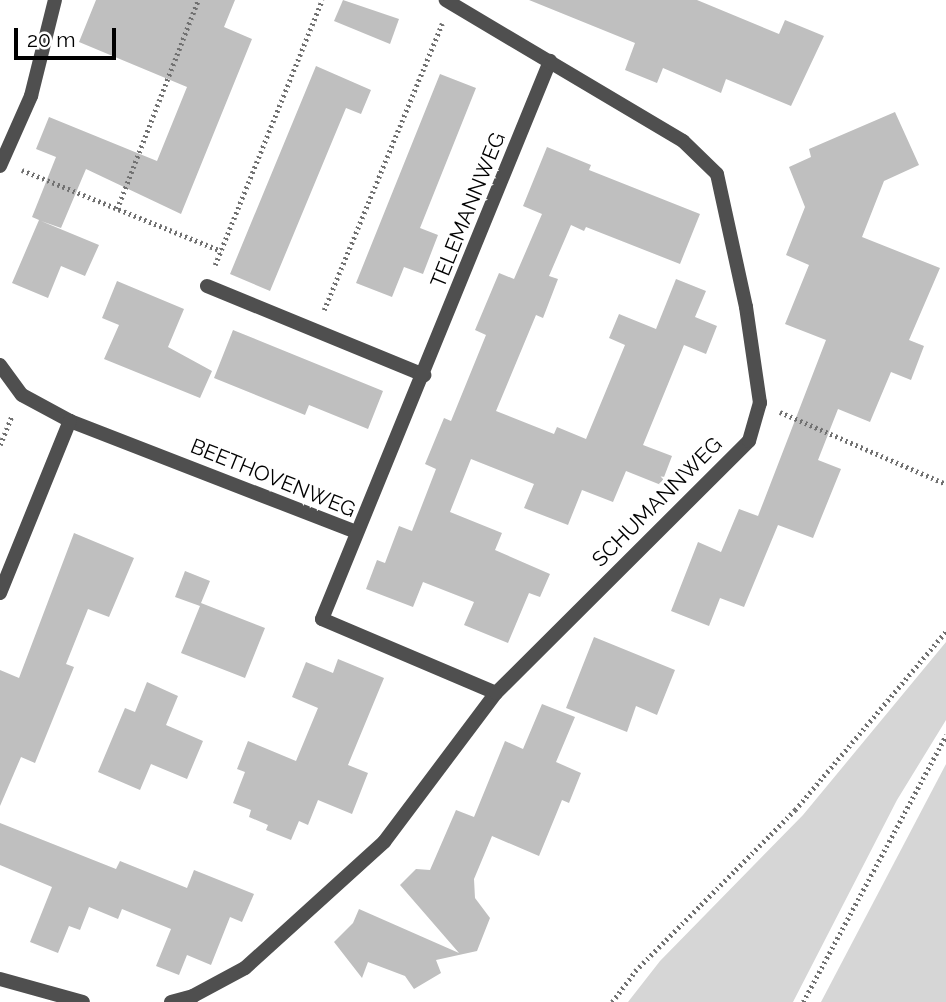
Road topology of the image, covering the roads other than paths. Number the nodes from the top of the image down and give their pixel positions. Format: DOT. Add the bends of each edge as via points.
graph roads {
  1 [pos="55,0"];
  2 [pos="448,1"];
  3 [pos="550,61"];
  4 [pos="1,164"];
  5 [pos="206,286"];
  6 [pos="0,365"];
  7 [pos="424,375"];
  8 [pos="70,421"];
  9 [pos="356,532"];
  10 [pos="0,593"];
  11 [pos="496,693"];
  12 [pos="0,979"];
  13 [pos="83,1002"];
  14 [pos="172,1002"];
  1 -- 4 [label="street" via="31,96"];
  2 -- 3 [label="street, SCHUMANNWEG"];
  3 -- 7 [label="street, TELEMANNWEG"];
  3 -- 11 [label="street, SCHUMANNWEG" via="683,141 717,174 746,307 760,403 748,441"];
  5 -- 7 [label="street"];
  6 -- 8 [label="street, BEETHOVENWEG" via="22,395"];
  7 -- 9 [label="street, TELEMANNWEG"];
  8 -- 9 [label="street, BEETHOVENWEG"];
  8 -- 10 [label="street"];
  9 -- 11 [label="street, BEETHOVENWEG" via="322,619"];
  11 -- 14 [label="street, SCHUMANNWEG" via="384,842 245,968"];
  12 -- 13 [label="street"];
}
